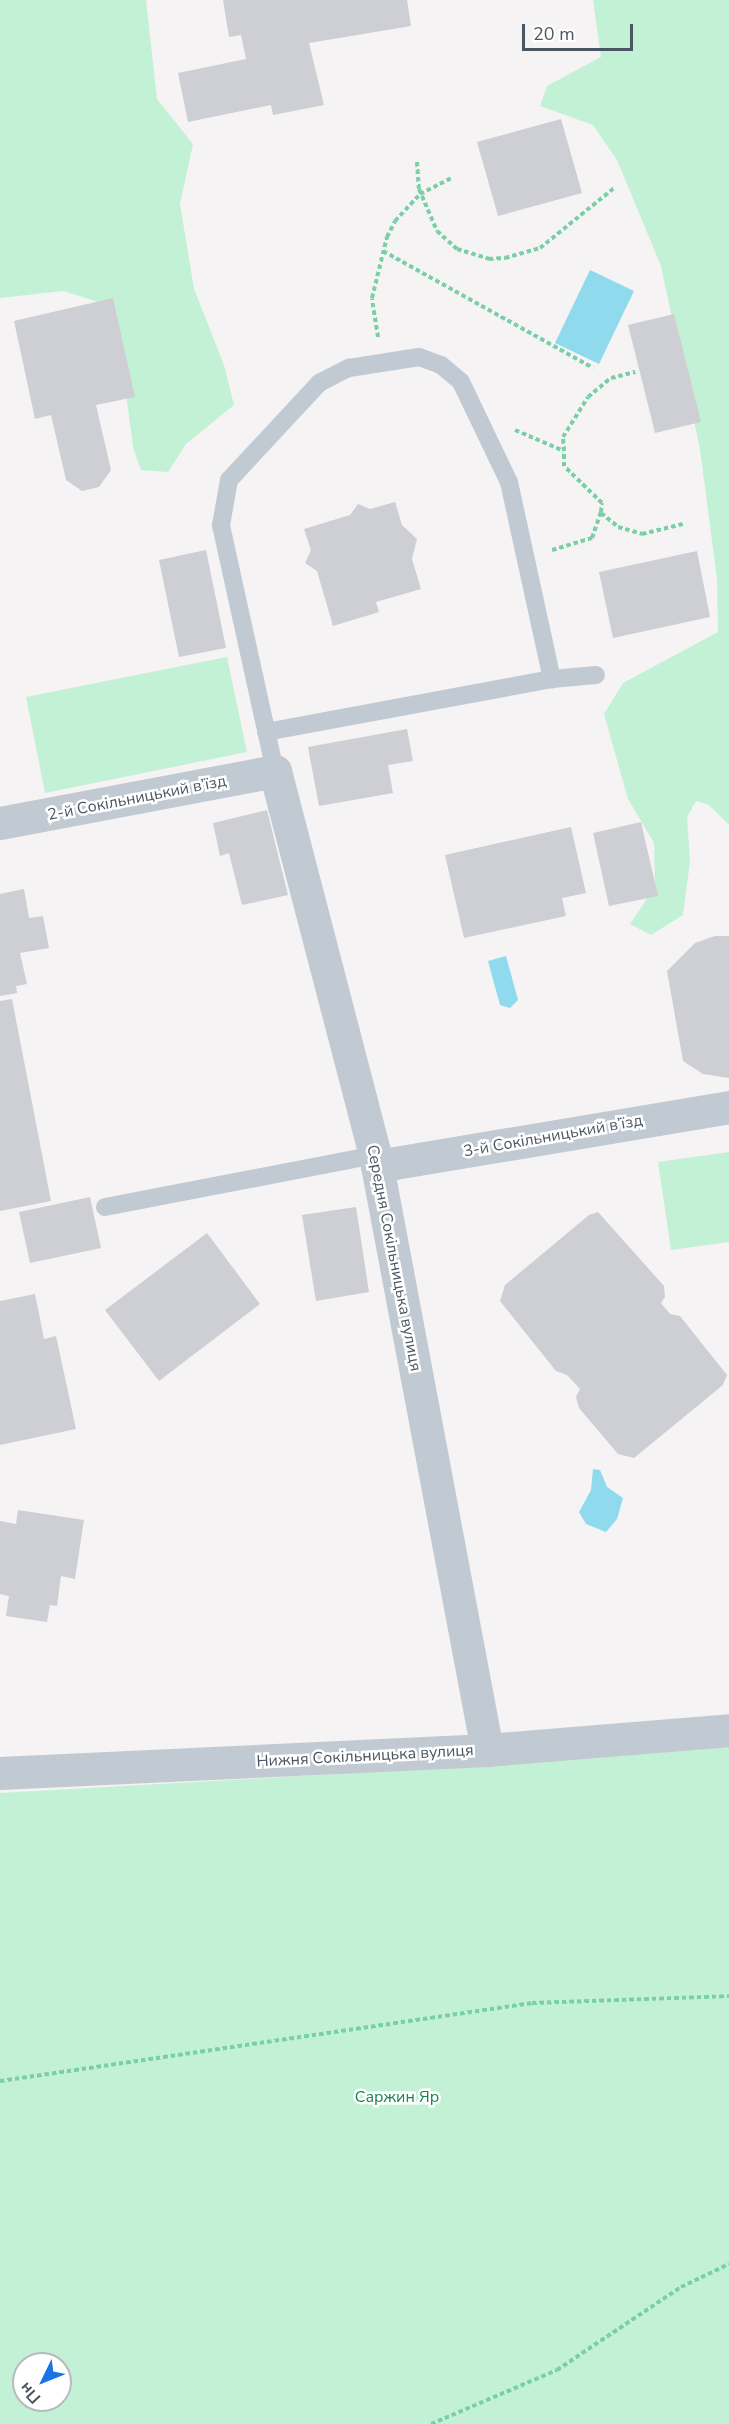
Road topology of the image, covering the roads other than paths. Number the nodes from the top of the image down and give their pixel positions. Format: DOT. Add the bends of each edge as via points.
graph roads {
  1 [pos="596,675"];
  2 [pos="552,679"];
  3 [pos="266,732"];
  4 [pos="275,771"];
  5 [pos="0,824"];
  6 [pos="729,1107"];
  7 [pos="376,1161"];
  8 [pos="105,1207"];
  9 [pos="729,1730"];
  10 [pos="487,1750"];
  11 [pos="0,1773"];
  1 -- 2 [label="lane"];
  2 -- 3 [label="lane"];
  2 -- 3 [label="lane" via="509,482 479,414 461,382 441,365 419,357 386,360 348,368 319,383 229,480 221,525"];
  3 -- 4 [label="lane"];
  4 -- 5 [label="street, 2-й Сокільницький в’їзд"];
  4 -- 7 [label="street, Середня Сокільницька вулиця"];
  6 -- 7 [label="street, 3-й Сокільницький в’їзд"];
  7 -- 8 [label="lane"];
  7 -- 10 [label="street, Середня Сокільницька вулиця"];
  9 -- 10 [label="street, Нижня Сокільницька вулиця"];
  10 -- 11 [label="street, Нижня Сокільницька вулиця"];
}
